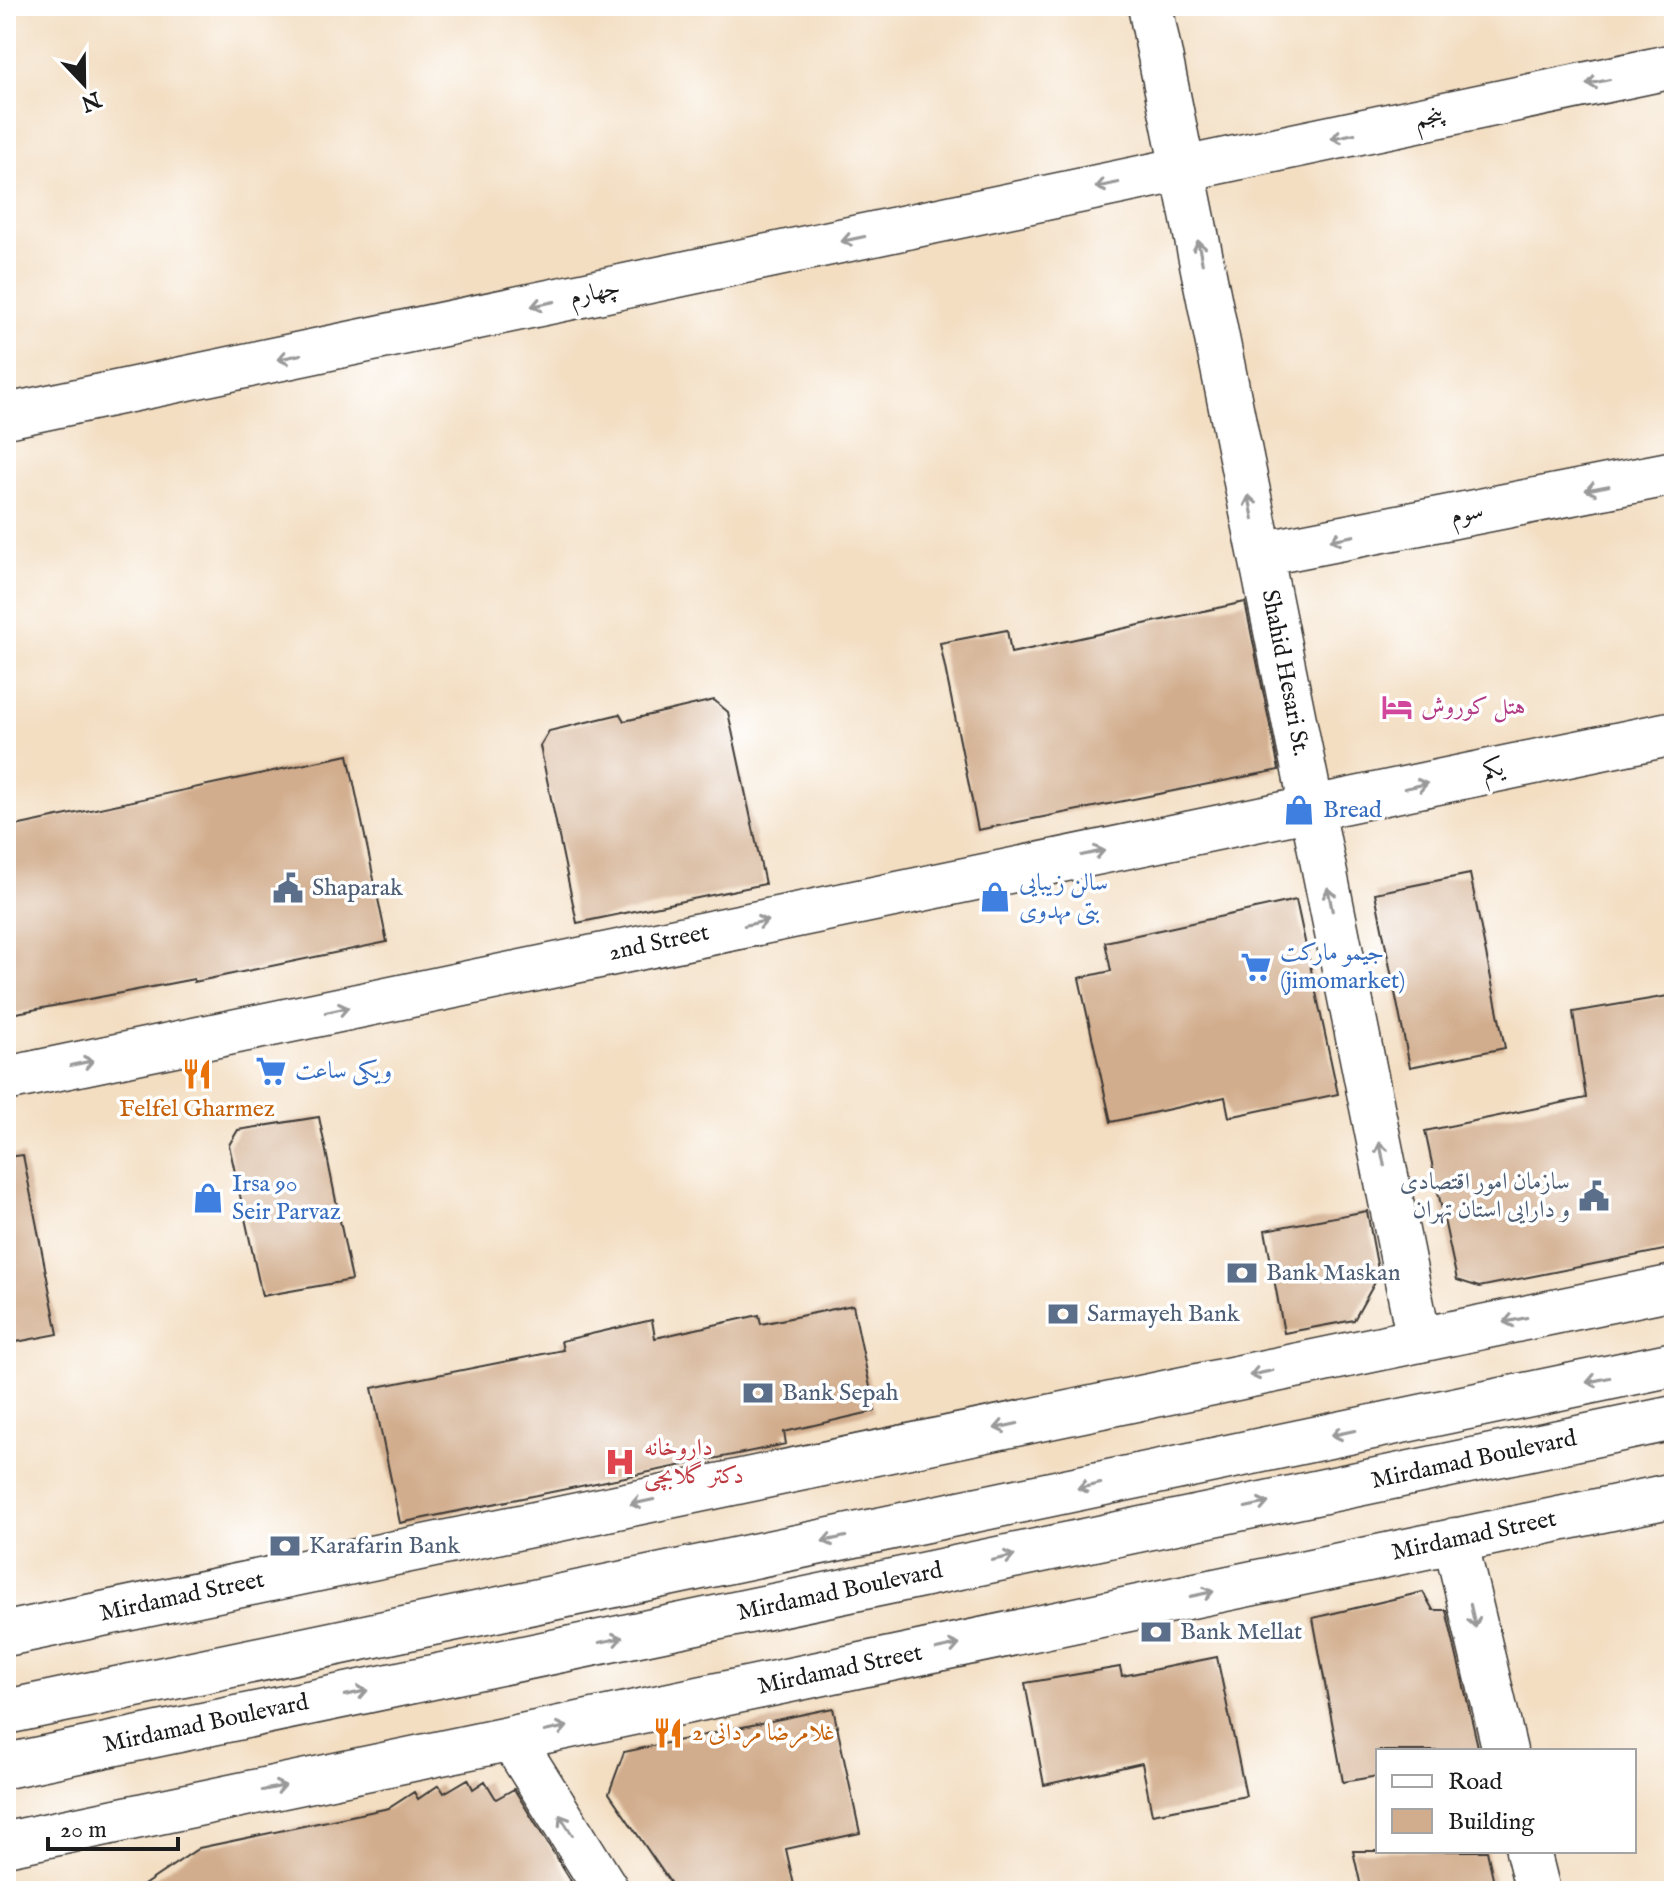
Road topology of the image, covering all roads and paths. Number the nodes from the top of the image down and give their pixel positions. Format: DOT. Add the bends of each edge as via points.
graph roads {
  1 [pos="1150,6"];
  2 [pos="1674,66"];
  3 [pos="1183,169"];
  4 [pos="6,416"];
  5 [pos="1674,473"];
  6 [pos="1261,554"];
  7 [pos="1674,733"];
  8 [pos="1312,808"];
  9 [pos="6,1079"];
  10 [pos="1674,1287"];
  11 [pos="1419,1340"];
  12 [pos="1674,1364"];
  13 [pos="1674,1418"];
  14 [pos="1674,1495"];
  15 [pos="1455,1540"];
  16 [pos="6,1634"];
  17 [pos="6,1712"];
  18 [pos="512,1739"];
  19 [pos="1505,1749"];
  20 [pos="6,1766"];
  21 [pos="6,1844"];
  22 [pos="1528,1853"];
  23 [pos="607,1891"];
  24 [pos="1538,1891"];
  1 -- 3 [label="main road, Shahid Hesari St."];
  2 -- 3 [label="main road, پنجم, one-way"];
  3 -- 4 [label="main road, چهارم, one-way"];
  6 -- 3 [label="main road, Shahid Hesari St., one-way"];
  5 -- 6 [label="main road, سوم, one-way"];
  6 -- 8 [label="main road, Shahid Hesari St."];
  8 -- 7 [label="main road, یکم, one-way"];
  9 -- 8 [label="main road, 2nd Street, one-way"];
  11 -- 8 [label="main road, Shahid Hesari St., one-way"];
  10 -- 11 [label="main road, Mirdamad Street, one-way"];
  11 -- 16 [label="main road, Mirdamad Street, one-way"];
  12 -- 17 [label="main road, one-way"];
  20 -- 13 [label="main road, Mirdamad Boulevard, one-way"];
  14 -- 15 [label="main road, Mirdamad Street"];
  18 -- 15 [label="main road, Mirdamad Street, one-way"];
  15 -- 19 [label="main road, one-way"];
  21 -- 18 [label="main road, Mirdamad Street, one-way"];
  23 -- 18 [label="main road, one-way"];
  22 -- 24 [label="main road"];
}
